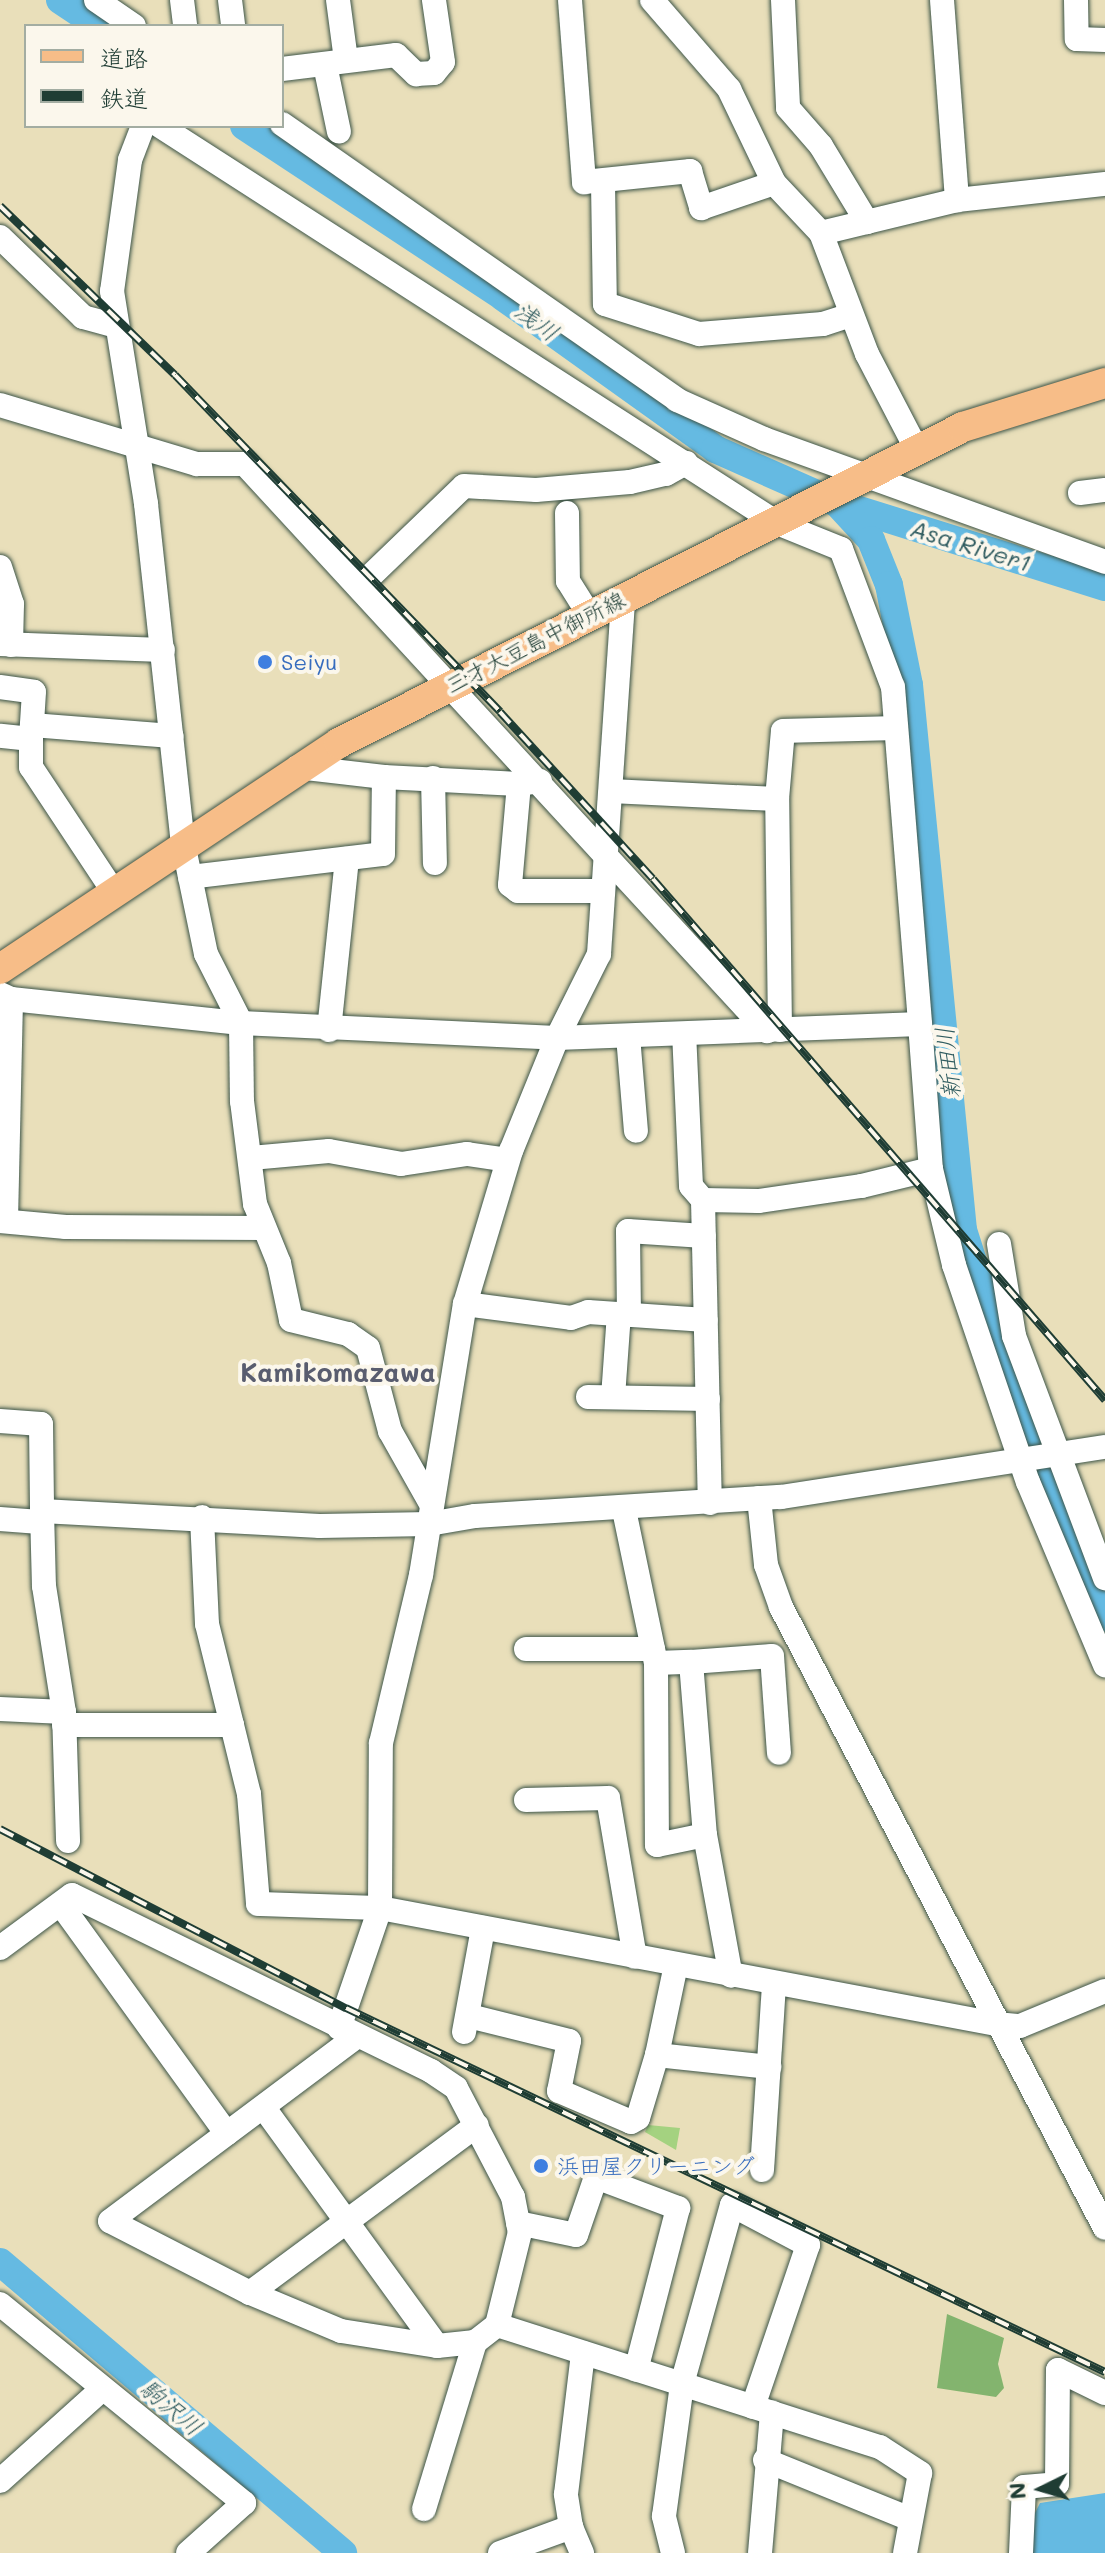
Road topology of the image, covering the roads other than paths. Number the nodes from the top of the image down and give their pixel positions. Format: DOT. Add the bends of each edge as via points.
graph roads {
  1 [pos="96,0"];
  2 [pos="182,0"];
  3 [pos="230,0"];
  4 [pos="338,0"];
  5 [pos="434,0"];
  6 [pos="570,0"];
  7 [pos="652,0"];
  8 [pos="783,0"];
  9 [pos="942,0"];
  10 [pos="1076,0"];
  11 [pos="131,24"];
  12 [pos="185,24"];
  13 [pos="233,24"];
  14 [pos="1105,40"];
  15 [pos="335,63"];
  16 [pos="284,69"];
  17 [pos="284,125"];
  18 [pos="142,128"];
  19 [pos="163,128"];
  20 [pos="339,132"];
  21 [pos="603,183"];
  22 [pos="774,183"];
  23 [pos="1105,184"];
  24 [pos="957,200"];
  25 [pos="867,222"];
  26 [pos="821,233"];
  27 [pos="0,237"];
  28 [pos="850,315"];
  29 [pos="117,326"];
  30 [pos="1105,383"];
  31 [pos="0,405"];
  32 [pos="135,446"];
  33 [pos="917,450"];
  34 [pos="686,463"];
  35 [pos="866,478"];
  36 [pos="1105,490"];
  37 [pos="1080,493"];
  38 [pos="567,513"];
  39 [pos="788,518"];
  40 [pos="1105,562"];
  41 [pos="1,572"];
  42 [pos="360,586"];
  43 [pos="623,598"];
  44 [pos="589,615"];
  45 [pos="5,644"];
  46 [pos="163,650"];
  47 [pos="452,683"];
  48 [pos="0,687"];
  49 [pos="895,728"];
  50 [pos="32,732"];
  51 [pos="0,736"];
  52 [pos="172,736"];
  53 [pos="298,767"];
  54 [pos="384,777"];
  55 [pos="433,778"];
  56 [pos="529,782"];
  57 [pos="611,791"];
  58 [pos="777,799"];
  59 [pos="183,843"];
  60 [pos="605,852"];
  61 [pos="347,859"];
  62 [pos="435,863"];
  63 [pos="190,877"];
  64 [pos="603,891"];
  65 [pos="115,894"];
  66 [pos="0,969"];
  67 [pos="5,997"];
  68 [pos="241,1023"];
  69 [pos="920,1024"];
  70 [pos="329,1030"];
  71 [pos="773,1030"];
  72 [pos="684,1034"];
  73 [pos="628,1036"];
  74 [pos="557,1038"];
  75 [pos="636,1131"];
  76 [pos="251,1158"];
  77 [pos="508,1160"];
  78 [pos="931,1169"];
  79 [pos="703,1200"];
  80 [pos="3,1221"];
  81 [pos="263,1228"];
  82 [pos="704,1236"];
  83 [pos="999,1244"];
  84 [pos="465,1304"];
  85 [pos="624,1315"];
  86 [pos="706,1320"];
  87 [pos="588,1397"];
  88 [pos="613,1397"];
  89 [pos="708,1399"];
  90 [pos="0,1421"];
  91 [pos="1105,1447"];
  92 [pos="1041,1458"];
  93 [pos="759,1498"];
  94 [pos="710,1503"];
  95 [pos="624,1510"];
  96 [pos="429,1513"];
  97 [pos="41,1517"];
  98 [pos="202,1517"];
  99 [pos="0,1519"];
  100 [pos="1105,1578"];
  101 [pos="526,1649"];
  102 [pos="654,1656"];
  103 [pos="691,1662"];
  104 [pos="1105,1665"];
  105 [pos="0,1709"];
  106 [pos="64,1718"];
  107 [pos="232,1725"];
  108 [pos="779,1753"];
  109 [pos="526,1800"];
  110 [pos="705,1835"];
  111 [pos="68,1841"];
  112 [pos="62,1906"];
  113 [pos="380,1908"];
  114 [pos="483,1928"];
  115 [pos="0,1948"];
  116 [pos="635,1957"];
  117 [pos="676,1965"];
  118 [pos="731,1976"];
  119 [pos="774,1983"];
  120 [pos="1105,1991"];
  121 [pos="996,2024"];
  122 [pos="348,2032"];
  123 [pos="657,2055"];
  124 [pos="769,2067"];
  125 [pos="264,2108"];
  126 [pos="477,2125"];
  127 [pos="227,2134"];
  128 [pos="762,2170"];
  129 [pos="349,2222"];
  130 [pos="518,2223"];
  131 [pos="1105,2228"];
  132 [pos="250,2293"];
  133 [pos="0,2304"];
  134 [pos="497,2325"];
  135 [pos="475,2342"];
  136 [pos="437,2346"];
  137 [pos="583,2353"];
  138 [pos="636,2370"];
  139 [pos="682,2384"];
  140 [pos="101,2390"];
  141 [pos="1105,2393"];
  142 [pos="762,2410"];
  143 [pos="765,2460"];
  144 [pos="0,2481"];
  145 [pos="424,2509"];
  146 [pos="910,2519"];
  147 [pos="571,2527"];
  148 [pos="188,2553"];
  149 [pos="500,2553"];
  150 [pos="582,2553"];
  151 [pos="673,2553"];
  152 [pos="760,2553"];
  153 [pos="905,2553"];
  154 [pos="1021,2553"];
  1 -- 11 [label="street"];
  2 -- 12 [label="street"];
  3 -- 13 [label="street"];
  4 -- 15 [label="street"];
  5 -- 15 [label="street" via="443,62 434,73 416,74 396,55"];
  6 -- 21 [label="street" via="584,182"];
  7 -- 22 [label="street" via="729,89"];
  8 -- 25 [label="street" via="788,108 821,146"];
  9 -- 24 [label="street"];
  10 -- 14 [label="street" via="1077,39"];
  15 -- 16 [label="street"];
  15 -- 20 [label="street"];
  17 -- 35 [label="street" via="677,400"];
  18 -- 29 [label="street" via="130,160 112,291"];
  19 -- 34 [label="street"];
  21 -- 22 [label="street" via="690,171 701,208"];
  21 -- 28 [label="street" via="605,304 699,334 823,324"];
  22 -- 26 [label="street"];
  23 -- 24 [label="street"];
  24 -- 25 [label="street"];
  25 -- 26 [label="street"];
  26 -- 28 [label="street"];
  27 -- 29 [label="street" via="83,317"];
  28 -- 33 [label="street"];
  29 -- 32 [label="street"];
  30 -- 33 [label="main road, 三才大豆島中御所線" via="963,427"];
  31 -- 32 [label="street"];
  32 -- 42 [label="street" via="197,464 245,464"];
  32 -- 46 [label="street"];
  33 -- 35 [label="main road, 三才大豆島中御所線"];
  34 -- 39 [label="street"];
  34 -- 42 [label="street" via="630,482 536,490 464,486"];
  35 -- 39 [label="main road, 三才大豆島中御所線"];
  35 -- 40 [label="street"];
  36 -- 37 [label="street"];
  38 -- 44 [label="street" via="568,581"];
  39 -- 43 [label="main road, 三才大豆島中御所線"];
  39 -- 49 [label="street" via="841,549 885,655"];
  41 -- 45 [label="street" via="12,604"];
  42 -- 47 [label="street"];
  43 -- 44 [label="main road, 三才大豆島中御所線"];
  43 -- 57 [label="street"];
  44 -- 47 [label="main road, 三才大豆島中御所線"];
  45 -- 46 [label="street"];
  46 -- 52 [label="street"];
  47 -- 53 [label="main road, 三才大豆島中御所線"];
  47 -- 56 [label="street"];
  48 -- 50 [label="street" via="34,692"];
  49 -- 58 [label="street" via="783,731"];
  49 -- 69 [label="street" via="905,790"];
  50 -- 51 [label="street"];
  50 -- 52 [label="street"];
  50 -- 65 [label="street" via="31,767"];
  52 -- 59 [label="street"];
  53 -- 54 [label="street"];
  53 -- 59 [label="main road, 三才大豆島中御所線"];
  54 -- 55 [label="street"];
  54 -- 61 [label="street" via="383,854"];
  55 -- 56 [label="street"];
  55 -- 62 [label="street"];
  56 -- 60 [label="street"];
  56 -- 64 [label="street" via="510,885 518,891"];
  57 -- 58 [label="street"];
  57 -- 60 [label="street"];
  58 -- 71 [label="street"];
  59 -- 63 [label="street"];
  59 -- 65 [label="main road, 三才大豆島中御所線"];
  60 -- 64 [label="street"];
  60 -- 71 [label="street"];
  61 -- 63 [label="street"];
  61 -- 70 [label="street"];
  63 -- 68 [label="street" via="206,954"];
  64 -- 74 [label="street" via="599,954"];
  65 -- 66 [label="main road, 三才大豆島中御所線"];
  67 -- 68 [label="street"];
  67 -- 80 [label="street"];
  68 -- 70 [label="street"];
  68 -- 76 [label="street" via="242,1101"];
  69 -- 71 [label="street"];
  69 -- 78 [label="street"];
  70 -- 74 [label="street"];
  71 -- 72 [label="street"];
  72 -- 73 [label="street"];
  72 -- 79 [label="street" via="691,1186"];
  73 -- 74 [label="street"];
  73 -- 75 [label="street"];
  74 -- 77 [label="street"];
  76 -- 77 [label="street" via="329,1151 401,1164 467,1154"];
  76 -- 81 [label="street"];
  77 -- 84 [label="street"];
  78 -- 79 [label="street" via="772,1199"];
  78 -- 92 [label="street" via="954,1265"];
  79 -- 82 [label="street"];
  80 -- 81 [label="street"];
  81 -- 96 [label="street" via="279,1263 291,1320 348,1334 368,1348 390,1431"];
  82 -- 85 [label="street" via="628,1231"];
  82 -- 86 [label="street"];
  83 -- 92 [label="street"];
  84 -- 85 [label="street" via="571,1318 588,1312"];
  84 -- 96 [label="street"];
  85 -- 86 [label="street"];
  85 -- 88 [label="street"];
  86 -- 89 [label="street"];
  87 -- 88 [label="street"];
  88 -- 89 [label="street"];
  89 -- 94 [label="street"];
  90 -- 97 [label="street" via="41,1424"];
  91 -- 92 [label="street"];
  92 -- 93 [label="street"];
  92 -- 100 [label="street"];
  92 -- 104 [label="street"];
  93 -- 94 [label="street"];
  93 -- 121 [label="street" via="766,1565 781,1607"];
  94 -- 95 [label="street"];
  95 -- 96 [label="street"];
  95 -- 102 [label="street"];
  96 -- 98 [label="street" via="320,1526"];
  96 -- 113 [label="street" via="407,1648 381,1743"];
  97 -- 98 [label="street"];
  97 -- 99 [label="street"];
  97 -- 106 [label="street" via="44,1586"];
  98 -- 107 [label="street" via="207,1624"];
  101 -- 102 [label="street"];
  102 -- 103 [label="street"];
  102 -- 110 [label="street" via="657,1845"];
  103 -- 108 [label="street" via="772,1656"];
  103 -- 110 [label="street"];
  105 -- 106 [label="street"];
  106 -- 107 [label="street"];
  106 -- 111 [label="street"];
  107 -- 113 [label="street" via="249,1794 258,1904"];
  109 -- 116 [label="street" via="608,1798"];
  110 -- 118 [label="street"];
  112 -- 115 [label="street"];
  112 -- 122 [label="street" via="72,1895"];
  112 -- 127 [label="street"];
  113 -- 114 [label="street"];
  113 -- 122 [label="street"];
  114 -- 116 [label="street"];
  114 -- 123 [label="street" via="466,2024 569,2041 559,2091 631,2122 638,2118"];
  116 -- 117 [label="street"];
  117 -- 118 [label="street"];
  117 -- 123 [label="street"];
  118 -- 119 [label="street"];
  119 -- 121 [label="street" via="824,1988"];
  119 -- 124 [label="street"];
  120 -- 121 [label="street" via="1020,2026"];
  121 -- 131 [label="street"];
  122 -- 125 [label="street"];
  122 -- 126 [label="street" via="456,2088"];
  123 -- 124 [label="street"];
  124 -- 128 [label="street"];
  125 -- 127 [label="street"];
  125 -- 129 [label="street"];
  126 -- 129 [label="street"];
  126 -- 130 [label="street" via="513,2197"];
  127 -- 132 [label="street" via="110,2221"];
  129 -- 132 [label="street"];
  129 -- 136 [label="street"];
  130 -- 134 [label="street"];
  130 -- 138 [label="street" via="576,2235 596,2177 678,2208"];
  132 -- 136 [label="street" via="341,2331"];
  133 -- 140 [label="street"];
  134 -- 135 [label="street"];
  134 -- 137 [label="street"];
  135 -- 136 [label="street"];
  135 -- 145 [label="street"];
  137 -- 138 [label="street"];
  137 -- 147 [label="street" via="566,2494"];
  138 -- 139 [label="street"];
  139 -- 142 [label="street"];
  139 -- 142 [label="street" via="732,2205 808,2245"];
  139 -- 151 [label="street" via="664,2516"];
  140 -- 144 [label="street"];
  140 -- 148 [label="street" via="244,2503"];
  141 -- 154 [label="street" via="1058,2370 1057,2484 1024,2487"];
  142 -- 143 [label="street"];
  142 -- 146 [label="street" via="839,2430 880,2447 920,2473"];
  143 -- 146 [label="street"];
  143 -- 152 [label="street"];
  146 -- 153 [label="street"];
  147 -- 149 [label="street"];
  147 -- 150 [label="street"];
}
